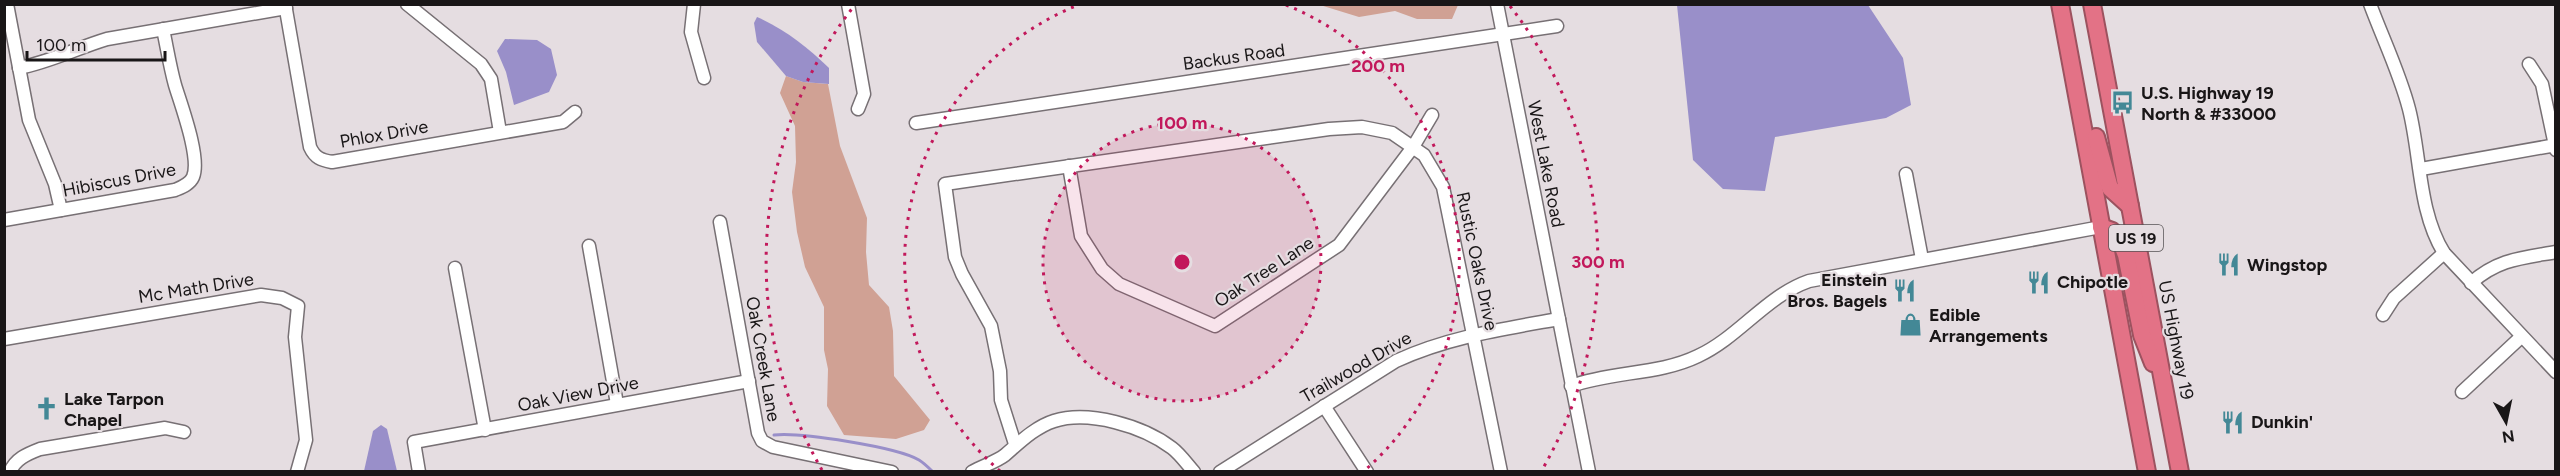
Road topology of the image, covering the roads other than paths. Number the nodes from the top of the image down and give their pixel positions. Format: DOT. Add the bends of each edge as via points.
graph roads {
  1 [pos="7,4"];
  2 [pos="407,4"];
  3 [pos="694,4"];
  4 [pos="848,4"];
  5 [pos="1497,4"];
  6 [pos="2060,4"];
  7 [pos="2092,4"];
  8 [pos="2370,4"];
  9 [pos="286,6"];
  10 [pos="1557,26"];
  11 [pos="163,29"];
  12 [pos="1502,35"];
  13 [pos="2529,64"];
  14 [pos="19,68"];
  15 [pos="704,78"];
  16 [pos="858,110"];
  17 [pos="575,112"];
  18 [pos="1432,115"];
  19 [pos="916,123"];
  20 [pos="2084,128"];
  21 [pos="500,132"];
  22 [pos="1413,147"];
  23 [pos="2555,147"];
  24 [pos="1070,166"];
  25 [pos="2421,169"];
  26 [pos="1906,174"];
  27 [pos="2130,206"];
  28 [pos="61,210"];
  29 [pos="4,220"];
  30 [pos="720,222"];
  31 [pos="2101,227"];
  32 [pos="589,246"];
  33 [pos="2556,252"];
  34 [pos="2444,253"];
  35 [pos="1923,259"];
  36 [pos="455,268"];
  37 [pos="2471,283"];
  38 [pos="2383,315"];
  39 [pos="1558,319"];
  40 [pos="1474,334"];
  41 [pos="2521,337"];
  42 [pos="4,339"];
  43 [pos="2555,371"];
  44 [pos="749,381"];
  45 [pos="1571,386"];
  46 [pos="2462,392"];
  47 [pos="2166,397"];
  48 [pos="617,404"];
  49 [pos="1324,406"];
  50 [pos="485,430"];
  51 [pos="184,432"];
  52 [pos="1015,444"];
  53 [pos="885,470"];
  54 [pos="10,471"];
  55 [pos="297,471"];
  56 [pos="419,471"];
  57 [pos="972,471"];
  58 [pos="1194,471"];
  59 [pos="1220,471"];
  60 [pos="1367,471"];
  61 [pos="1501,471"];
  62 [pos="1589,471"];
  63 [pos="2147,471"];
  64 [pos="2180,471"];
  1 -- 14 [label="street"];
  2 -- 21 [label="street" via="481,64 491,79"];
  3 -- 15 [label="street" via="691,32"];
  4 -- 16 [label="street" via="864,94"];
  5 -- 12 [label="street, West Lake Road"];
  6 -- 20 [label="highway, US 19"];
  7 -- 27 [label="highway, US Highway 19 / US 19"];
  8 -- 25 [label="street" via="2409,109"];
  9 -- 11 [label="street"];
  9 -- 21 [label="street, Phlox Drive" via="310,147 320,160 332,162"];
  10 -- 12 [label="street, Backus Road"];
  11 -- 14 [label="street" via="81,46 41,64"];
  11 -- 28 [label="street, Hibiscus Drive" via="185,113 195,166 193,178 175,190"];
  12 -- 19 [label="street, Backus Road"];
  12 -- 39 [label="street, West Lake Road"];
  13 -- 23 [label="street" via="2542,84"];
  14 -- 28 [label="street" via="29,120 55,184"];
  17 -- 21 [label="street, Phlox Drive" via="563,122"];
  18 -- 22 [label="street"];
  20 -- 27 [label="highway" via="2096,134 2110,188"];
  20 -- 31 [label="highway, US 19"];
  22 -- 24 [label="street, Rustic Oaks Drive" via="1392,133 1362,127"];
  22 -- 24 [label="street, Oak Tree Lane" via="1339,245 1215,326 1119,284 1102,269 1081,236"];
  22 -- 40 [label="street, Rustic Oaks Drive" via="1430,162 1443,187"];
  23 -- 25 [label="street"];
  24 -- 52 [label="street, Rustic Oaks Drive" via="945,183 955,257 991,326 1001,400"];
  25 -- 34 [label="street" via="2431,227"];
  26 -- 35 [label="street"];
  27 -- 47 [label="highway, US Highway 19 / US 19"];
  28 -- 29 [label="street, Hibiscus Drive"];
  30 -- 44 [label="street, Oak Creek Lane"];
  31 -- 35 [label="street"];
  31 -- 47 [label="highway" via="2119,237 2126,255 2142,335"];
  31 -- 63 [label="highway, US 19"];
  32 -- 48 [label="street"];
  33 -- 37 [label="street" via="2505,262 2486,270"];
  34 -- 37 [label="street"];
  34 -- 38 [label="street" via="2394,298"];
  35 -- 45 [label="street" via="1809,281 1786,291 1698,357"];
  36 -- 50 [label="street"];
  37 -- 41 [label="street"];
  39 -- 40 [label="street, Trailwood Drive"];
  39 -- 45 [label="street, West Lake Road"];
  40 -- 49 [label="street, Trailwood Drive" via="1436,343 1396,361"];
  40 -- 61 [label="street, Rustic Oaks Drive"];
  41 -- 43 [label="street"];
  41 -- 46 [label="street"];
  42 -- 55 [label="street, Mc Math Drive" via="261,295 282,298 298,306 295,337 306,440"];
  44 -- 48 [label="street, Oak View Drive"];
  44 -- 53 [label="street, Oak Creek Lane" via="762,441 773,447"];
  45 -- 62 [label="street, West Lake Road"];
  47 -- 64 [label="highway, US Highway 19 / US 19"];
  48 -- 50 [label="street, Oak View Drive"];
  49 -- 59 [label="street, Trailwood Drive"];
  49 -- 60 [label="street"];
  50 -- 56 [label="street, Oak View Drive" via="414,442"];
  51 -- 54 [label="street" via="165,428 39,449 24,455"];
  52 -- 57 [label="street" via="1004,456"];
  52 -- 58 [label="street" via="1054,422 1079,418 1121,423 1173,448"];
}
